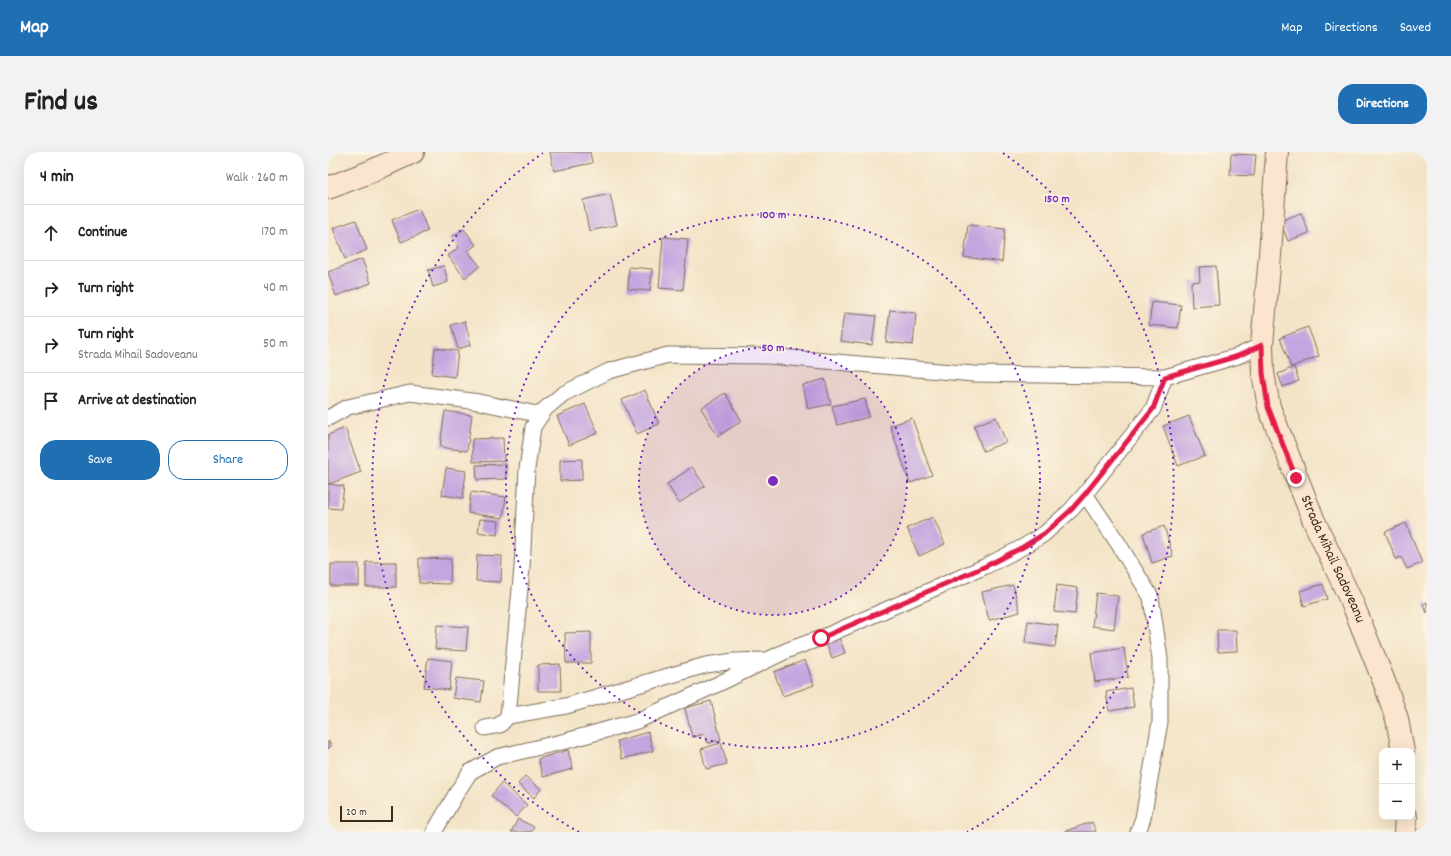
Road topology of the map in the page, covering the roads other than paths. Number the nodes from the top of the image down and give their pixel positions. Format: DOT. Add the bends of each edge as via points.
graph roads {
  1 [pos="413,152"];
  2 [pos="1277,152"];
  3 [pos="328,188"];
  4 [pos="1262,345"];
  5 [pos="1165,377"];
  6 [pos="541,415"];
  7 [pos="328,418"];
  8 [pos="1085,494"];
  9 [pos="767,660"];
  10 [pos="508,716"];
  11 [pos="485,728"];
  12 [pos="1402,748"];
  13 [pos="1406,820"];
  14 [pos="434,832"];
  15 [pos="1138,832"];
  16 [pos="1405,832"];
  1 -- 3 [label="street"];
  2 -- 4 [label="street, Strada Mihail Sadoveanu"];
  4 -- 5 [label="street" via="1238,356"];
  4 -- 12 [label="street, Strada Mihail Sadoveanu" via="1268,407 1385,684 1397,719"];
  5 -- 6 [label="street" via="974,374 768,356 668,355 609,372 563,394"];
  5 -- 8 [label="street" via="1153,409"];
  6 -- 7 [label="street" via="480,402 410,393 348,407"];
  6 -- 10 [label="street" via="533,427 527,469 522,568"];
  8 -- 9 [label="street" via="1044,534 1023,547 979,569"];
  8 -- 15 [label="street" via="1151,597 1160,659 1160,722 1143,818"];
  9 -- 10 [label="street" via="706,665 566,706"];
  9 -- 14 [label="street" via="637,720 566,741 496,757 470,772"];
  10 -- 11 [label="street" via="500,725"];
  13 -- 16 [label="street"];
}
